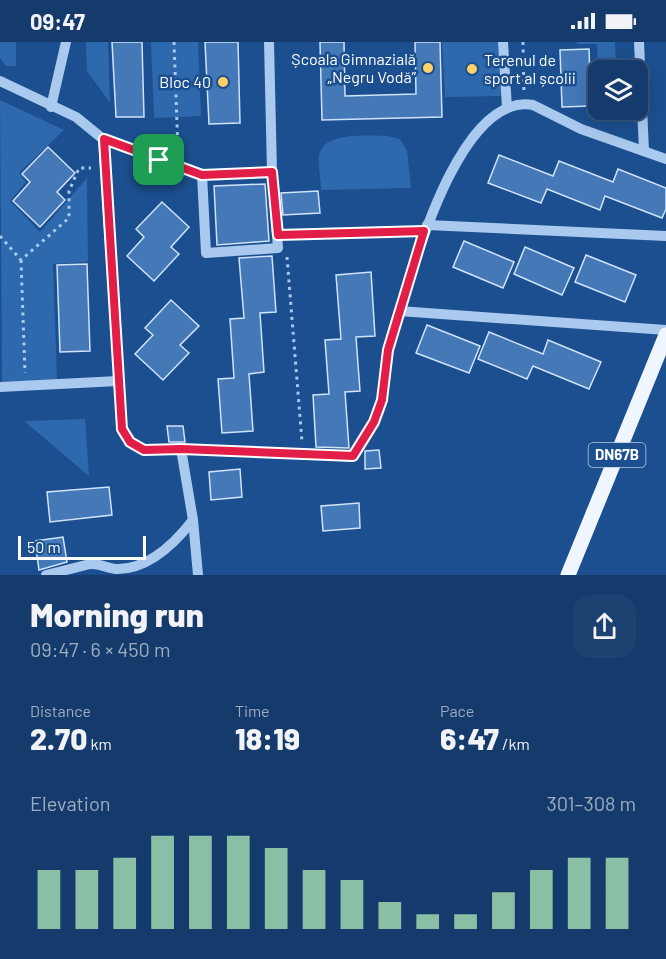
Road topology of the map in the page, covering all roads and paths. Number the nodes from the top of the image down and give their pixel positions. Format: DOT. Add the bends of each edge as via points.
graph roads {
  1 [pos="66,42"];
  2 [pos="174,42"];
  3 [pos="269,42"];
  4 [pos="503,42"];
  5 [pos="523,42"];
  6 [pos="639,42"];
  7 [pos="0,81"];
  8 [pos="525,104"];
  9 [pos="51,107"];
  10 [pos="507,108"];
  11 [pos="104,139"];
  12 [pos="644,151"];
  13 [pos="666,159"];
  14 [pos="179,167"];
  15 [pos="105,168"];
  16 [pos="272,172"];
  17 [pos="202,175"];
  18 [pos="426,228"];
  19 [pos="281,234"];
  20 [pos="0,236"];
  21 [pos="666,236"];
  22 [pos="21,260"];
  23 [pos="399,311"];
  24 [pos="666,333"];
  25 [pos="118,381"];
  26 [pos="26,386"];
  27 [pos="0,387"];
  28 [pos="181,449"];
  29 [pos="303,454"];
  30 [pos="193,520"];
  31 [pos="46,575"];
  32 [pos="198,575"];
  33 [pos="568,575"];
  1 -- 9 [label="street"];
  2 -- 14 [label="path"];
  3 -- 16 [label="street"];
  4 -- 10 [label="street"];
  5 -- 8 [label="path"];
  6 -- 12 [label="street"];
  7 -- 9 [label="street"];
  8 -- 10 [label="street"];
  8 -- 12 [label="street"];
  9 -- 11 [label="street" via="76,117"];
  10 -- 18 [label="street" via="477,131 447,180"];
  11 -- 14 [label="street"];
  11 -- 15 [label="street"];
  12 -- 13 [label="street"];
  14 -- 17 [label="street"];
  15 -- 22 [label="path" via="79,168 69,191 69,218"];
  15 -- 25 [label="street"];
  16 -- 17 [label="street"];
  16 -- 19 [label="street"];
  17 -- 19 [label="street" via="206,253 278,248"];
  18 -- 19 [label="street"];
  18 -- 21 [label="street"];
  18 -- 23 [label="street"];
  19 -- 29 [label="path"];
  20 -- 22 [label="path"];
  22 -- 26 [label="path"];
  23 -- 24 [label="street"];
  23 -- 29 [label="street" via="388,350 382,400 374,422 353,456"];
  24 -- 33 [label="main road, DN67B"];
  25 -- 26 [label="street"];
  25 -- 28 [label="street" via="122,429 130,442 144,450"];
  26 -- 27 [label="street"];
  28 -- 29 [label="street"];
  28 -- 30 [label="street"];
  30 -- 31 [label="street" via="155,557 138,565 114,569 90,564"];
  30 -- 32 [label="street"];
}
